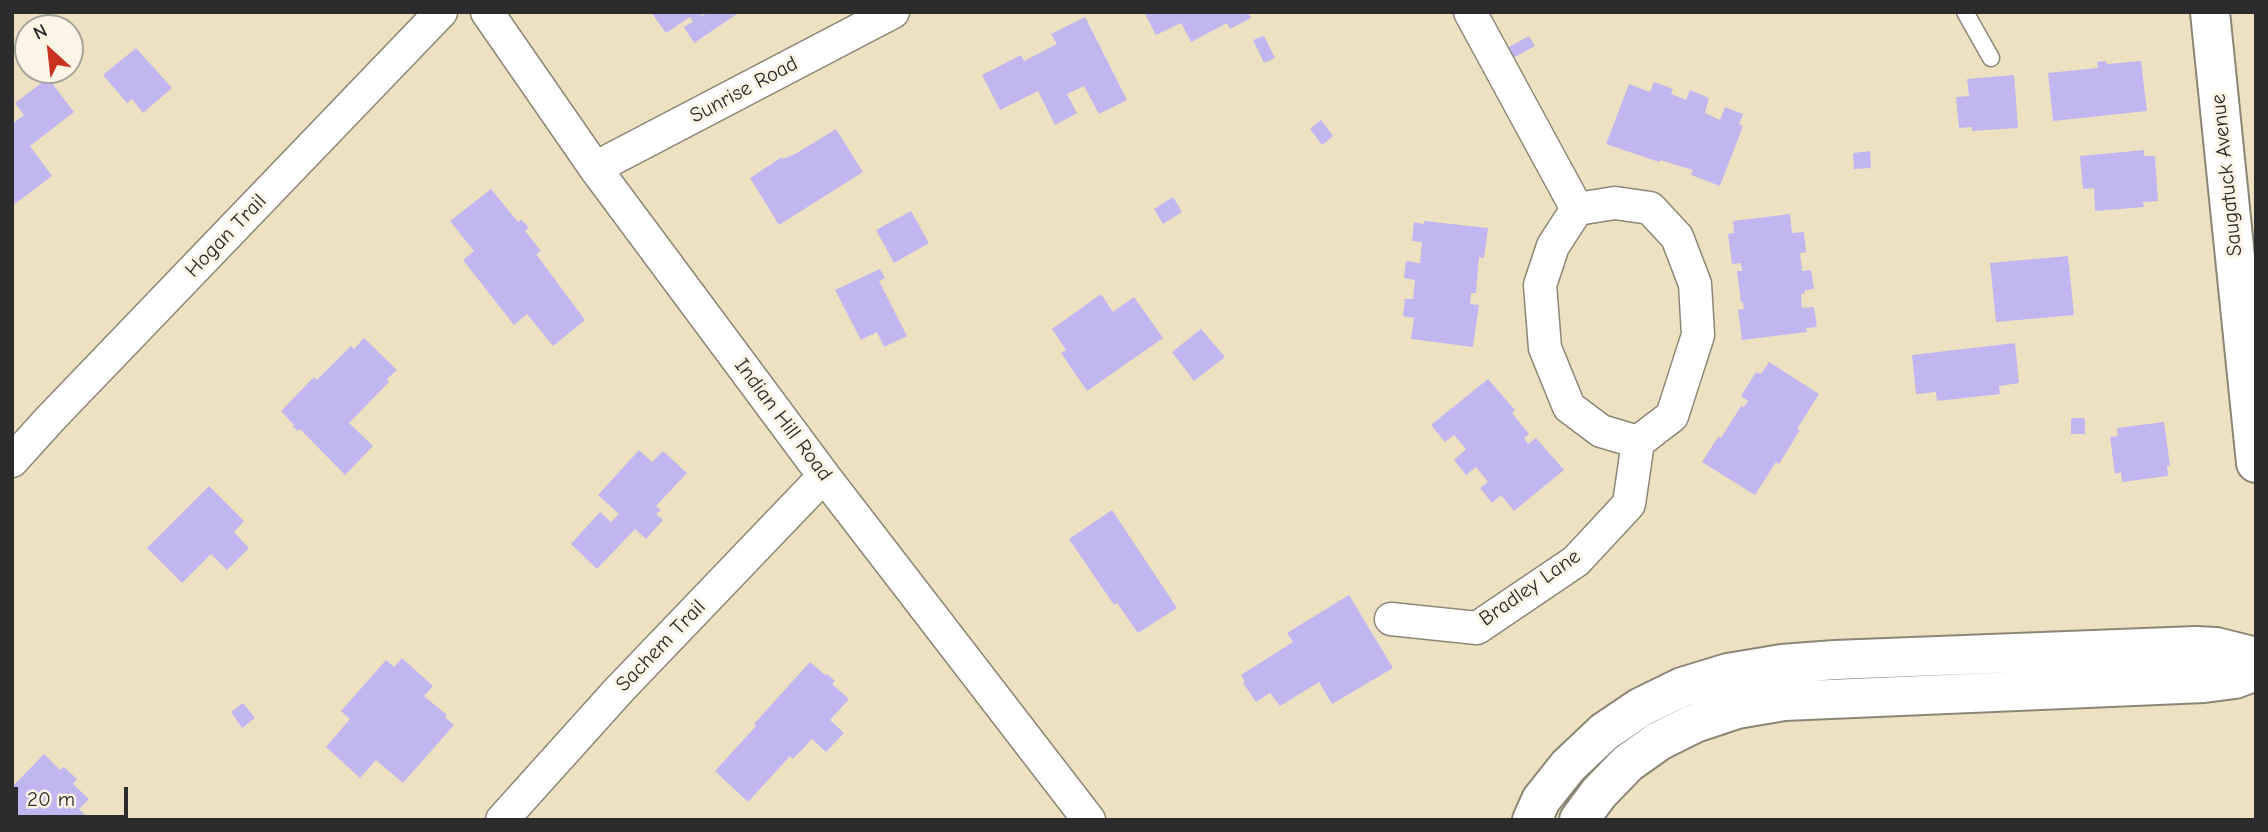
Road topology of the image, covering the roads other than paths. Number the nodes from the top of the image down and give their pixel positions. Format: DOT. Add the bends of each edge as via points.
graph roads {
  1 [pos="441,12"];
  2 [pos="487,12"];
  3 [pos="893,12"];
  4 [pos="1470,12"];
  5 [pos="1965,12"];
  6 [pos="2210,12"];
  7 [pos="1991,58"];
  8 [pos="595,167"];
  9 [pos="1577,209"];
  10 [pos="1638,442"];
  11 [pos="12,461"];
  12 [pos="2256,463"];
  13 [pos="824,476"];
  14 [pos="1391,619"];
  15 [pos="2256,657"];
  16 [pos="2256,671"];
  17 [pos="502,820"];
  18 [pos="1089,820"];
  19 [pos="1532,820"];
  20 [pos="1579,820"];
  1 -- 11 [label="street, Hogan Trail"];
  2 -- 8 [label="street, Indian Hill Road"];
  3 -- 8 [label="street, Sunrise Road"];
  4 -- 9 [label="street"];
  5 -- 7 [label="lane"];
  6 -- 12 [label="main road, Saugatuck Avenue"];
  8 -- 13 [label="street, Indian Hill Road"];
  9 -- 10 [label="street" via="1553,246 1540,285 1545,348 1569,407 1601,431"];
  9 -- 10 [label="street" via="1615,203 1650,208 1677,237 1695,284 1698,335 1672,416"];
  10 -- 14 [label="street, Bradley Lane" via="1629,504 1576,561 1478,628"];
  13 -- 17 [label="street, Sachem Trail"];
  13 -- 18 [label="street, Indian Hill Road"];
  15 -- 19 [label="main road" via="2196,646 1835,660 1728,673 1641,706 1604,732 1568,766 1541,800"];
  16 -- 20 [label="main road" via="2204,683 1784,701 1737,709 1659,741 1628,763"];
}
